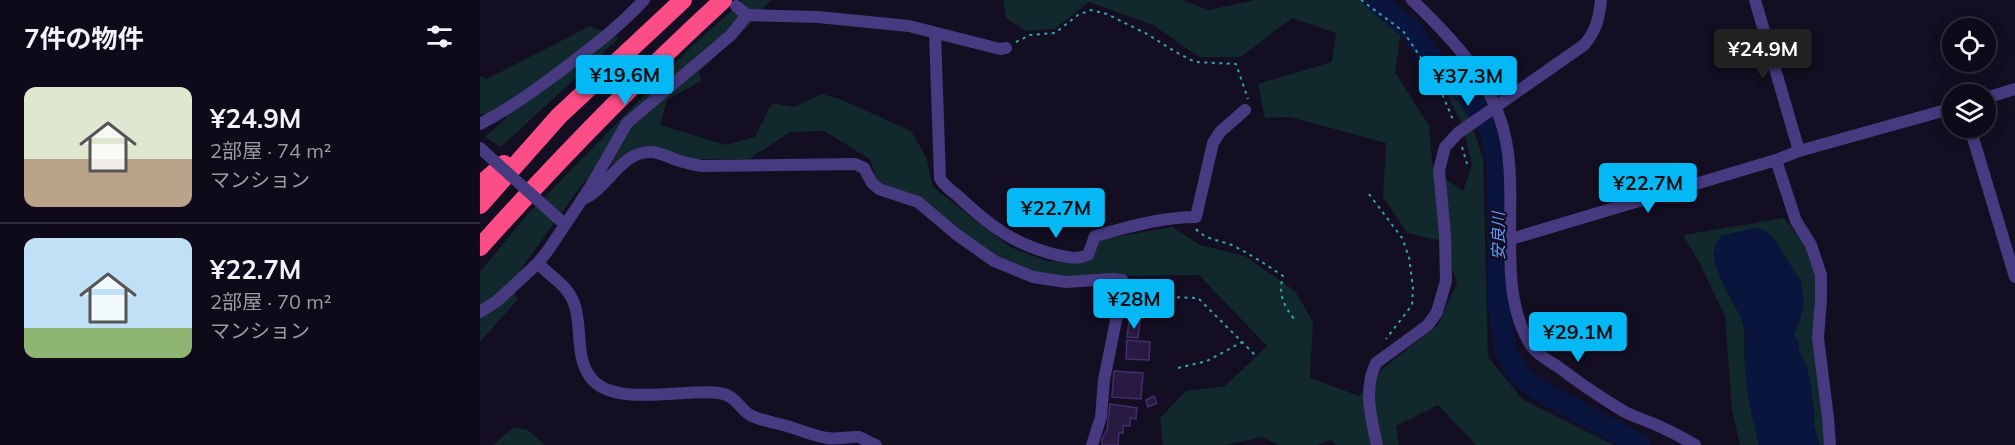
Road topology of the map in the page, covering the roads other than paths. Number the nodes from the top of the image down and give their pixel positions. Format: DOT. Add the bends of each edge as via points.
graph roads {
  1 [pos="644,0"];
  2 [pos="683,0"];
  3 [pos="1412,0"];
  4 [pos="1601,0"];
  5 [pos="1755,0"];
  6 [pos="729,3"];
  7 [pos="747,15"];
  8 [pos="935,33"];
  9 [pos="1006,48"];
  10 [pos="2015,89"];
  11 [pos="1996,95"];
  12 [pos="1495,107"];
  13 [pos="1245,110"];
  14 [pos="1942,111"];
  15 [pos="560,116"];
  16 [pos="480,124"];
  17 [pos="1973,138"];
  18 [pos="480,148"];
  19 [pos="1799,151"];
  20 [pos="1776,160"];
  21 [pos="480,185"];
  22 [pos="583,199"];
  23 [pos="480,205"];
  24 [pos="563,224"];
  25 [pos="1512,239"];
  26 [pos="480,247"];
  27 [pos="538,263"];
  28 [pos="2015,277"];
  29 [pos="480,312"];
  30 [pos="876,445"];
  31 [pos="1092,445"];
  32 [pos="1377,445"];
  33 [pos="1695,445"];
  34 [pos="1830,445"];
  1 -- 16 [label="street" via="622,24 582,55"];
  2 -- 15 [label="highway"];
  3 -- 12 [label="street" via="1465,57"];
  4 -- 12 [label="street" via="1593,33 1584,45"];
  5 -- 19 [label="street"];
  6 -- 7 [label="street"];
  6 -- 26 [label="highway" via="662,56"];
  7 -- 8 [label="street" via="875,22"];
  7 -- 22 [label="street" via="731,35 627,123"];
  8 -- 9 [label="street"];
  8 -- 13 [label="street" via="943,185 982,218 1033,249 1077,260 1088,255 1095,236 1196,217 1213,143"];
  10 -- 11 [label="street"];
  12 -- 25 [label="street" via="1506,141"];
  12 -- 32 [label="street" via="1445,147 1439,170 1446,281 1437,312 1428,325 1376,363 1372,371 1369,406"];
  14 -- 19 [label="street"];
  15 -- 21 [label="highway"];
  15 -- 23 [label="highway"];
  17 -- 28 [label="street"];
  18 -- 24 [label="street, bridge"];
  19 -- 20 [label="street"];
  20 -- 25 [label="street"];
  20 -- 34 [label="street" via="1796,221 1811,244 1821,275 1818,338"];
  22 -- 24 [label="street"];
  22 -- 31 [label="street" via="642,153 702,166 855,164 864,168 879,189 918,202 994,261 1033,277 1066,282 1122,280 1101,417"];
  24 -- 27 [label="street"];
  25 -- 33 [label="street" via="1510,269 1515,302 1533,349 1626,412"];
  27 -- 29 [label="street"];
  27 -- 30 [label="street" via="557,278 575,303 585,366 600,386 614,392 642,394 722,393 750,415 828,439 859,438"];
}
